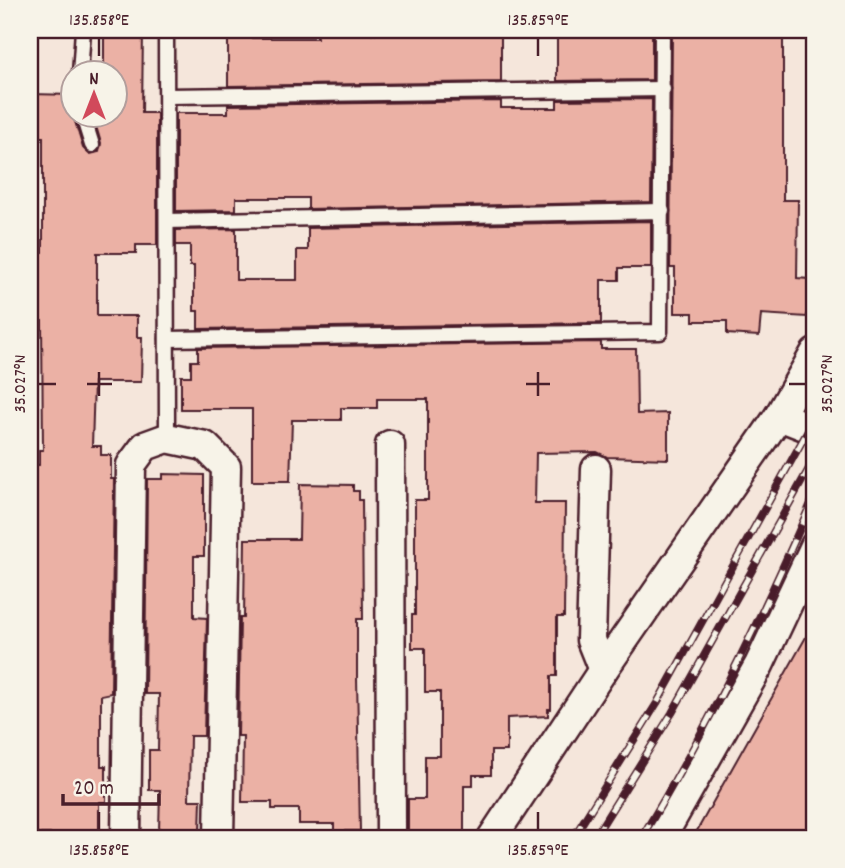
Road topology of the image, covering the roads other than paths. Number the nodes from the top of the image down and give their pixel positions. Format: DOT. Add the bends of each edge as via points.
graph roads {
  1 [pos="83,30"];
  2 [pos="166,30"];
  3 [pos="662,30"];
  4 [pos="81,60"];
  5 [pos="663,89"];
  6 [pos="167,96"];
  7 [pos="87,130"];
  8 [pos="92,145"];
  9 [pos="662,211"];
  10 [pos="167,221"];
  11 [pos="167,339"];
  12 [pos="815,353"];
  13 [pos="779,415"];
  14 [pos="815,430"];
  15 [pos="167,438"];
  16 [pos="390,445"];
  17 [pos="596,469"];
  18 [pos="815,546"];
  19 [pos="603,670"];
  20 [pos="126,838"];
  21 [pos="219,838"];
  22 [pos="391,838"];
  23 [pos="492,838"];
  24 [pos="661,838"];
  1 -- 4 [label="lane"];
  2 -- 6 [label="lane"];
  3 -- 5 [label="lane"];
  5 -- 6 [label="lane"];
  5 -- 9 [label="lane"];
  6 -- 10 [label="lane"];
  7 -- 8 [label="lane"];
  9 -- 10 [label="lane"];
  9 -- 11 [label="lane" via="660,332"];
  10 -- 11 [label="lane"];
  11 -- 15 [label="lane"];
  12 -- 13 [label="street"];
  13 -- 14 [label="street"];
  13 -- 19 [label="street"];
  15 -- 20 [label="street" via="145,446 131,465"];
  15 -- 21 [label="street" via="205,446 226,467"];
  16 -- 22 [label="street"];
  17 -- 19 [label="street" via="591,640"];
  18 -- 24 [label="street" via="759,665"];
  19 -- 23 [label="street"];
}
